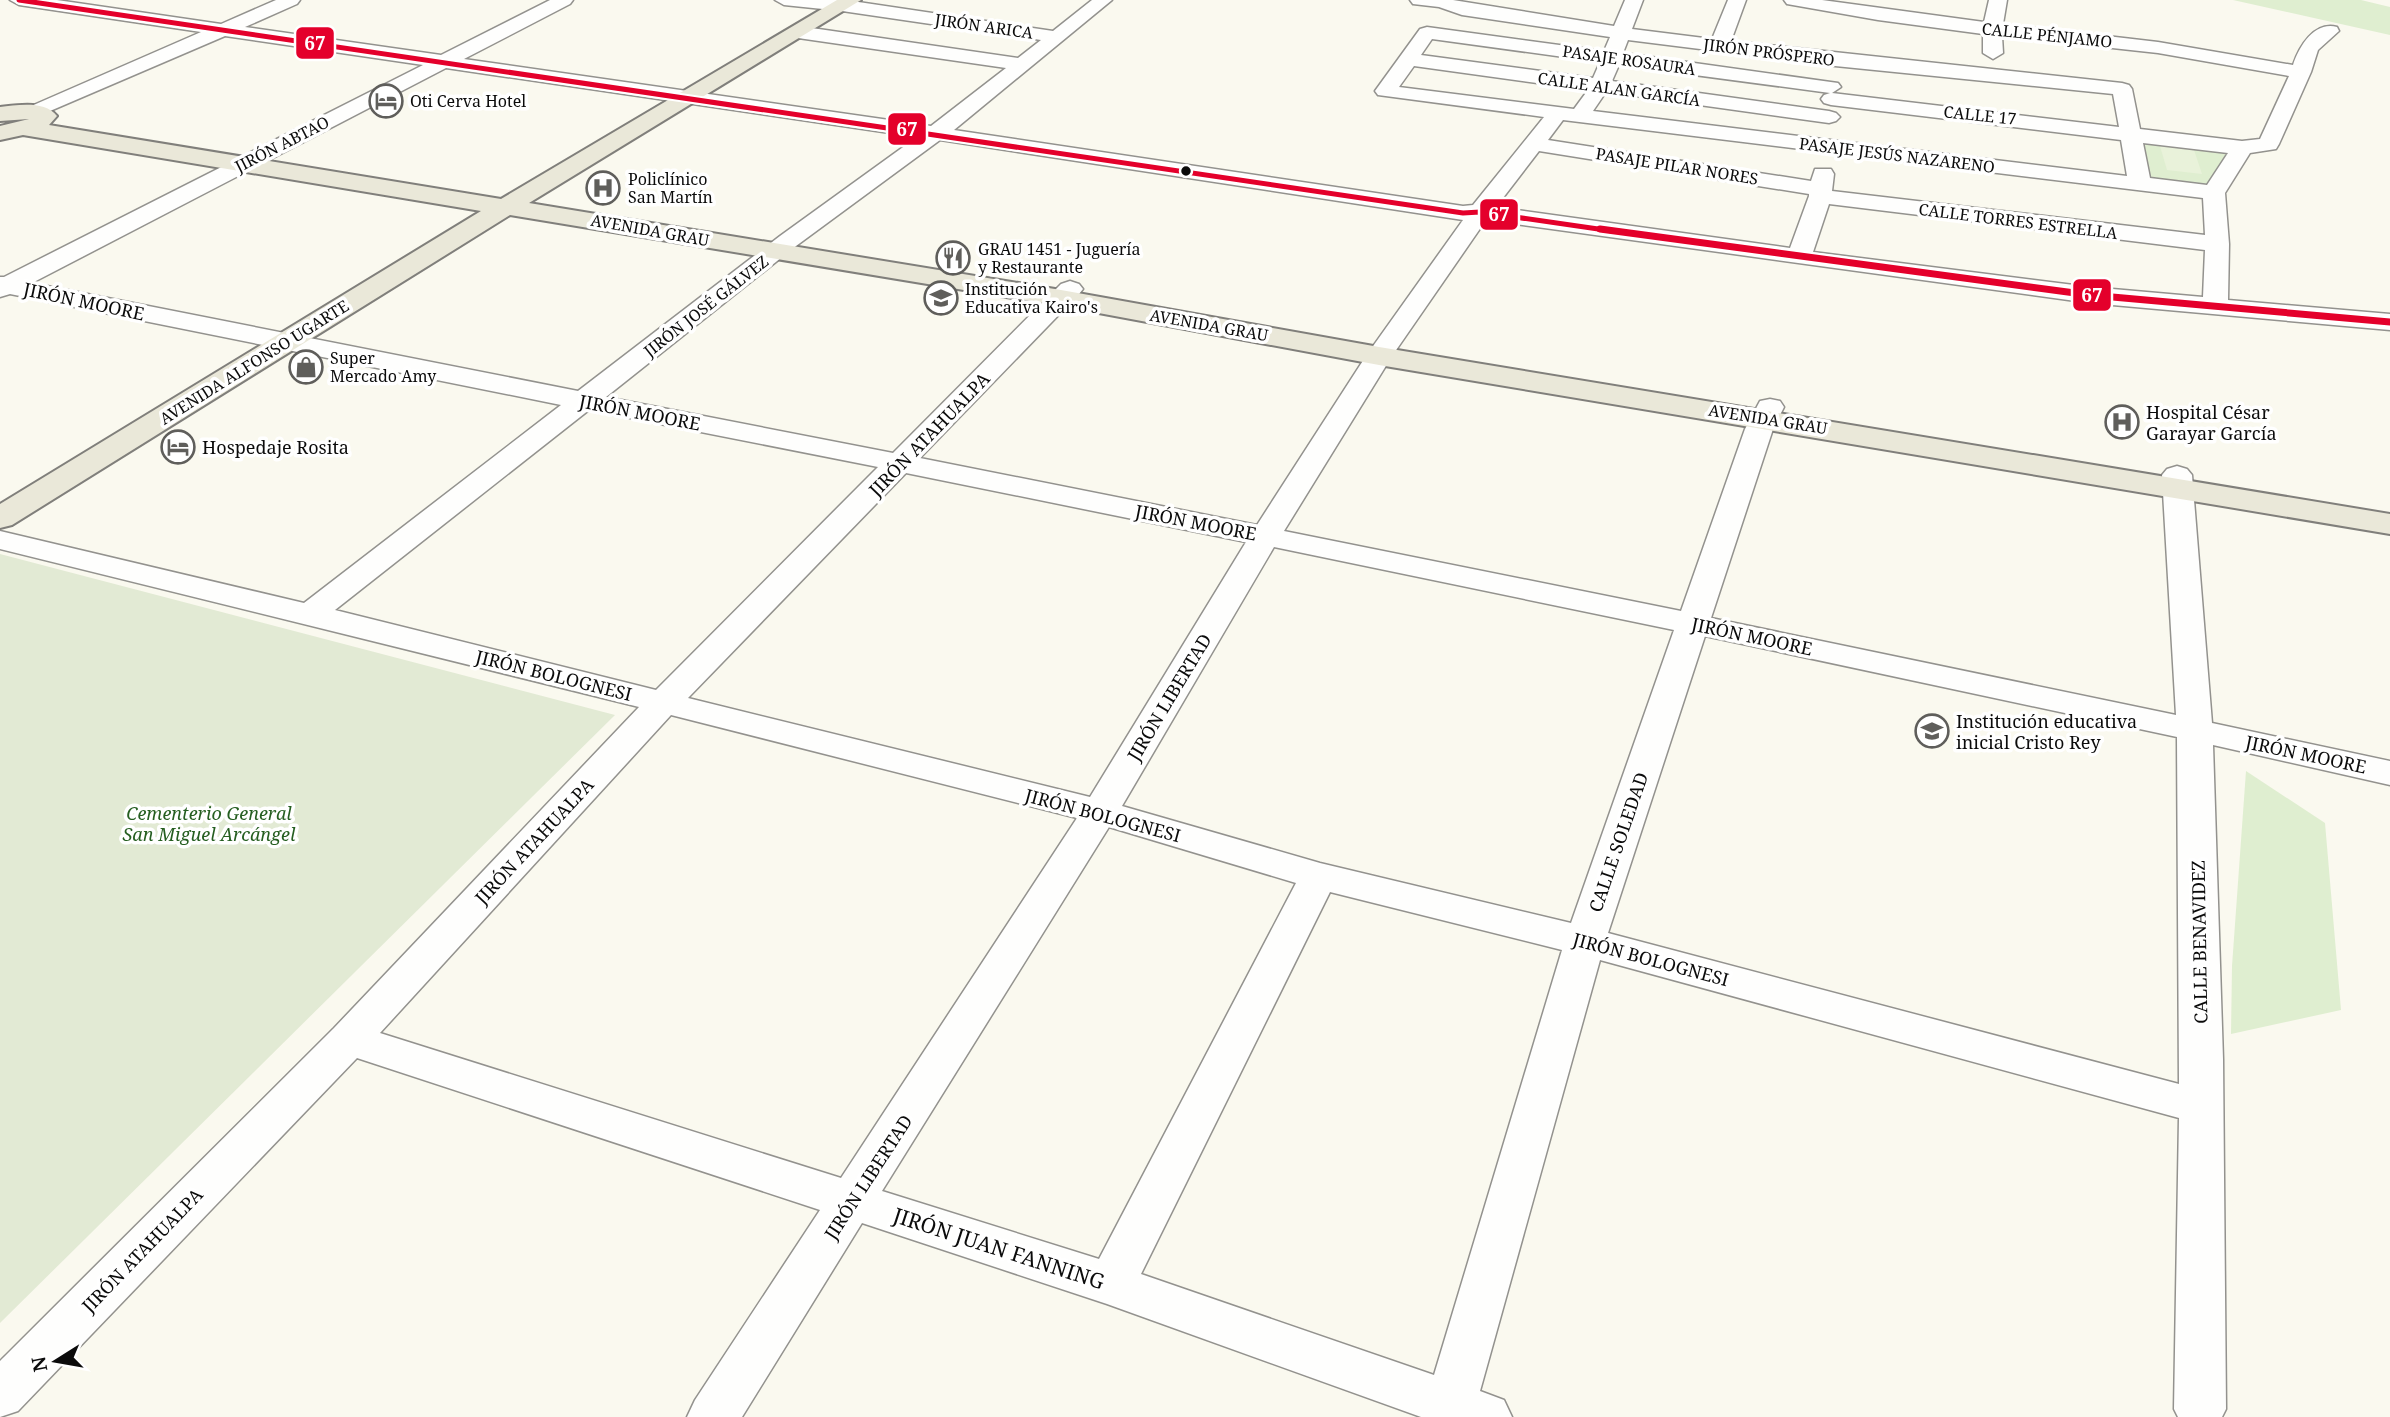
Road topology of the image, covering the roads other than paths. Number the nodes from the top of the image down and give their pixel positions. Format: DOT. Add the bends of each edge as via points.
graph roads {
  1 [pos="19,0"];
  2 [pos="26,0"];
  3 [pos="48,0"];
  4 [pos="291,0"];
  5 [pos="564,0"];
  6 [pos="784,0"];
  7 [pos="1103,0"];
  8 [pos="1419,0"];
  9 [pos="1737,0"];
  10 [pos="1793,0"];
  11 [pos="1998,0"];
  12 [pos="1451,2"];
  13 [pos="846,3"];
  14 [pos="0,10"];
  15 [pos="1844,17"];
  16 [pos="227,28"];
  17 [pos="1619,30"];
  18 [pos="1992,30"];
  19 [pos="2330,31"];
  20 [pos="798,32"];
  21 [pos="1427,33"];
  22 [pos="1058,37"];
  23 [pos="1719,46"];
  24 [pos="445,59"];
  25 [pos="1409,59"];
  26 [pos="1835,60"];
  27 [pos="1020,64"];
  28 [pos="2301,72"];
  29 [pos="692,96"];
  30 [pos="1994,96"];
  31 [pos="1830,101"];
  32 [pos="1568,115"];
  33 [pos="0,119"];
  34 [pos="35,121"];
  35 [pos="939,131"];
  36 [pos="2129,133"];
  37 [pos="1533,144"];
  38 [pos="1827,147"];
  39 [pos="2242,148"];
  40 [pos="251,160"];
  41 [pos="2140,183"];
  42 [pos="2214,192"];
  43 [pos="1820,193"];
  44 [pos="513,202"];
  45 [pos="1480,212"];
  46 [pos="2217,244"];
  47 [pos="782,246"];
  48 [pos="1799,257"];
  49 [pos="3,286"];
  50 [pos="1066,293"];
  51 [pos="2215,307"];
  52 [pos="2390,322"];
  53 [pos="278,342"];
  54 [pos="1383,351"];
  55 [pos="584,401"];
  56 [pos="1768,413"];
  57 [pos="901,464"];
  58 [pos="2178,482"];
  59 [pos="0,502"];
  60 [pos="2390,511"];
  61 [pos="0,518"];
  62 [pos="2390,524"];
  63 [pos="1265,536"];
  64 [pos="0,540"];
  65 [pos="310,614"];
  66 [pos="1693,624"];
  67 [pos="664,702"];
  68 [pos="2196,730"];
  69 [pos="2390,773"];
  70 [pos="1100,811"];
  71 [pos="1319,876"];
  72 [pos="1585,941"];
  73 [pos="349,1039"];
  74 [pos="2201,1107"];
  75 [pos="853,1201"];
  76 [pos="1111,1284"];
  77 [pos="0,1395"];
  78 [pos="2200,1409"];
  79 [pos="1468,1411"];
  80 [pos="713,1417"];
  1 -- 2 [label="street"];
  2 -- 14 [label="street"];
  2 -- 16 [label="street"];
  3 -- 16 [label="street"];
  4 -- 16 [label="street"];
  5 -- 24 [label="street, JIRÓN ABTAO"];
  6 -- 13 [label="street, JIRÓN ARICA"];
  7 -- 22 [label="street, JIRÓN JOSÉ GÁLVEZ"];
  8 -- 12 [label="street, JIRÓN PRÓSPERO"];
  9 -- 23 [label="street"];
  10 -- 15 [label="street, CALLE PÉNJAMO"];
  11 -- 18 [label="street"];
  12 -- 17 [label="street, JIRÓN PRÓSPERO"];
  12 -- 21 [label="street"];
  13 -- 20 [label="main road, AVENIDA ALFONSO UGARTE"];
  13 -- 22 [label="street, JIRÓN ARICA"];
  15 -- 18 [label="street, CALLE PÉNJAMO"];
  15 -- 26 [label="street"];
  16 -- 24 [label="street"];
  16 -- 34 [label="street"];
  17 -- 21 [label="street, PASAJE ROSAURA"];
  17 -- 23 [label="street, JIRÓN PRÓSPERO"];
  17 -- 25 [label="street, CALLE ALAN GARCÍA"];
  17 -- 31 [label="street, CALLE ALAN GARCÍA"];
  17 -- 31 [label="street, PASAJE ROSAURA"];
  17 -- 32 [label="street, JIRÓN LIBERTAD"];
  18 -- 28 [label="street, CALLE PÉNJAMO" via="2140,45"];
  18 -- 30 [label="street"];
  19 -- 28 [label="street" via="2309,47"];
  20 -- 27 [label="street"];
  20 -- 29 [label="main road, AVENIDA ALFONSO UGARTE"];
  21 -- 25 [label="street"];
  22 -- 27 [label="street, JIRÓN JOSÉ GÁLVEZ"];
  23 -- 26 [label="street, JIRÓN PRÓSPERO"];
  24 -- 29 [label="street"];
  24 -- 40 [label="street, JIRÓN ABTAO"];
  25 -- 32 [label="street, PASAJE JESÚS NAZARENO" via="1385,91"];
  26 -- 30 [label="street, JIRÓN PRÓSPERO"];
  26 -- 31 [label="street"];
  27 -- 35 [label="street, JIRÓN JOSÉ GÁLVEZ"];
  28 -- 39 [label="street" via="2268,144"];
  29 -- 35 [label="street"];
  29 -- 44 [label="main road, AVENIDA ALFONSO UGARTE"];
  30 -- 31 [label="street, CALLE 17"];
  30 -- 36 [label="street, CALLE 17"];
  30 -- 36 [label="street, JIRÓN PRÓSPERO" via="2122,89"];
  31 -- 38 [label="street"];
  32 -- 37 [label="street, JIRÓN LIBERTAD"];
  32 -- 38 [label="street, PASAJE JESÚS NAZARENO"];
  33 -- 34 [label="main road, AVENIDA GRAU"];
  34 -- 40 [label="main road, AVENIDA GRAU"];
  35 -- 45 [label="street" via="1463,213"];
  35 -- 47 [label="street, JIRÓN JOSÉ GÁLVEZ"];
  36 -- 39 [label="street, CALLE 17"];
  36 -- 41 [label="street"];
  37 -- 43 [label="street, PASAJE PILAR NORES"];
  37 -- 45 [label="street, JIRÓN LIBERTAD"];
  38 -- 41 [label="street, PASAJE JESÚS NAZARENO"];
  38 -- 43 [label="street"];
  39 -- 42 [label="street"];
  40 -- 44 [label="main road, AVENIDA GRAU"];
  40 -- 49 [label="street, JIRÓN ABTAO"];
  41 -- 42 [label="street, PASAJE JESÚS NAZARENO"];
  42 -- 46 [label="street"];
  43 -- 46 [label="street, CALLE TORRES ESTRELLA"];
  43 -- 48 [label="street"];
  44 -- 47 [label="main road, AVENIDA GRAU"];
  44 -- 53 [label="main road, AVENIDA ALFONSO UGARTE"];
  45 -- 48 [label="street"];
  45 -- 54 [label="street, JIRÓN LIBERTAD"];
  46 -- 51 [label="street"];
  47 -- 50 [label="main road, AVENIDA GRAU"];
  47 -- 55 [label="street, JIRÓN JOSÉ GÁLVEZ"];
  48 -- 51 [label="street"];
  49 -- 53 [label="street, JIRÓN MOORE"];
  50 -- 54 [label="main road, AVENIDA GRAU"];
  50 -- 57 [label="street, JIRÓN ATAHUALPA"];
  51 -- 52 [label="street"];
  53 -- 55 [label="street, JIRÓN MOORE"];
  53 -- 59 [label="main road, AVENIDA ALFONSO UGARTE"];
  53 -- 61 [label="main road, AVENIDA ALFONSO UGARTE"];
  54 -- 56 [label="main road, AVENIDA GRAU"];
  54 -- 63 [label="street, JIRÓN LIBERTAD"];
  55 -- 57 [label="street, JIRÓN MOORE"];
  55 -- 65 [label="street, JIRÓN JOSÉ GÁLVEZ"];
  56 -- 58 [label="main road, AVENIDA GRAU"];
  56 -- 66 [label="street, CALLE SOLEDAD"];
  57 -- 63 [label="street, JIRÓN MOORE"];
  57 -- 67 [label="street, JIRÓN ATAHUALPA"];
  58 -- 60 [label="main road, AVENIDA GRAU"];
  58 -- 62 [label="main road, AVENIDA GRAU"];
  58 -- 68 [label="street, CALLE BENAVIDEZ"];
  63 -- 66 [label="street, JIRÓN MOORE"];
  63 -- 70 [label="street, JIRÓN LIBERTAD"];
  64 -- 65 [label="street, JIRÓN BOLOGNESI"];
  65 -- 67 [label="street, JIRÓN BOLOGNESI"];
  66 -- 68 [label="street, JIRÓN MOORE"];
  66 -- 72 [label="street, CALLE SOLEDAD"];
  67 -- 70 [label="street, JIRÓN BOLOGNESI"];
  67 -- 73 [label="street, JIRÓN ATAHUALPA"];
  68 -- 69 [label="street, JIRÓN MOORE"];
  68 -- 74 [label="street, CALLE BENAVIDEZ"];
  70 -- 71 [label="street, JIRÓN BOLOGNESI"];
  70 -- 75 [label="street, JIRÓN LIBERTAD"];
  71 -- 72 [label="street, JIRÓN BOLOGNESI"];
  71 -- 76 [label="street"];
  72 -- 74 [label="street, JIRÓN BOLOGNESI"];
  72 -- 79 [label="street, CALLE SOLEDAD"];
  73 -- 75 [label="street, JIRÓN JUAN FANNING"];
  73 -- 77 [label="street, JIRÓN ATAHUALPA"];
  74 -- 78 [label="street, CALLE BENAVIDEZ"];
  75 -- 76 [label="street, JIRÓN JUAN FANNING"];
  75 -- 80 [label="street, JIRÓN LIBERTAD"];
  76 -- 79 [label="street, JIRÓN JUAN FANNING"];
}
